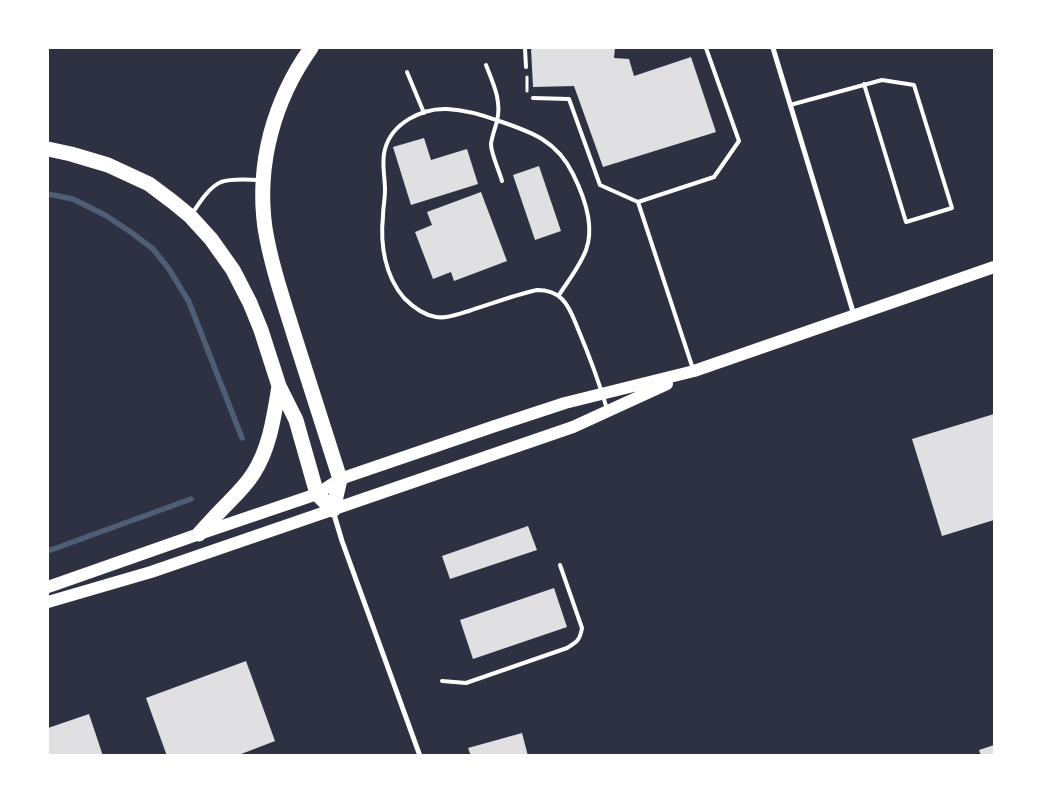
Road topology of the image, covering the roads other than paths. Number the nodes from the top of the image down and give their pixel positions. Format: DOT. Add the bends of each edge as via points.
graph roads {
  1 [pos="311,48"];
  2 [pos="525,48"];
  3 [pos="706,48"];
  4 [pos="773,48"];
  5 [pos="486,65"];
  6 [pos="526,68"];
  7 [pos="407,72"];
  8 [pos="864,84"];
  9 [pos="533,98"];
  10 [pos="790,105"];
  11 [pos="424,113"];
  12 [pos="497,120"];
  13 [pos="48,149"];
  14 [pos="263,180"];
  15 [pos="502,181"];
  16 [pos="638,202"];
  17 [pos="190,216"];
  18 [pos="994,266"];
  19 [pos="559,295"];
  20 [pos="854,315"];
  21 [pos="694,371"];
  22 [pos="279,386"];
  23 [pos="603,394"];
  24 [pos="608,411"];
  25 [pos="340,479"];
  26 [pos="317,494"];
  27 [pos="333,510"];
  28 [pos="199,534"];
  29 [pos="560,565"];
  30 [pos="48,587"];
  31 [pos="48,602"];
  32 [pos="442,681"];
  33 [pos="420,756"];
  1 -- 14 [label="highway" via="280,104 267,147"];
  2 -- 6 [label="lane"];
  3 -- 16 [label="lane" via="739,140 714,177"];
  4 -- 10 [label="street"];
  5 -- 12 [label="lane" via="497,94"];
  7 -- 11 [label="lane"];
  8 -- 8 [label="lane" via="906,222 952,208 914,84 882,80"];
  8 -- 10 [label="lane"];
  9 -- 16 [label="lane" via="569,99 600,185"];
  10 -- 20 [label="street"];
  11 -- 12 [label="lane" via="458,110"];
  11 -- 19 [label="lane" via="398,127 388,140 384,153 383,249 390,277 400,293 416,309 439,318 537,290"];
  12 -- 15 [label="lane" via="491,143"];
  12 -- 19 [label="lane" via="554,148 566,160 579,188 588,220 588,243 581,261"];
  13 -- 17 [label="highway" via="91,159 124,172 149,184"];
  14 -- 17 [label="lane" via="229,180 218,184"];
  14 -- 25 [label="highway" via="264,216 272,259"];
  16 -- 21 [label="lane"];
  17 -- 22 [label="highway" via="211,239 239,280 256,316"];
  18 -- 20 [label="main road"];
  19 -- 23 [label="lane" via="571,314"];
  20 -- 21 [label="main road"];
  21 -- 23 [label="main road"];
  21 -- 24 [label="main road"];
  22 -- 26 [label="highway" via="296,420"];
  22 -- 28 [label="highway" via="273,426 263,456 249,480"];
  23 -- 24 [label="lane"];
  23 -- 25 [label="main road" via="565,403"];
  24 -- 27 [label="main road" via="573,427"];
  25 -- 26 [label="main road"];
  25 -- 27 [label="highway"];
  26 -- 27 [label="highway"];
  26 -- 28 [label="main road"];
  27 -- 31 [label="main road" via="151,572"];
  27 -- 33 [label="street"];
  28 -- 30 [label="main road"];
  29 -- 32 [label="lane" via="582,628 577,642 466,683"];
}
